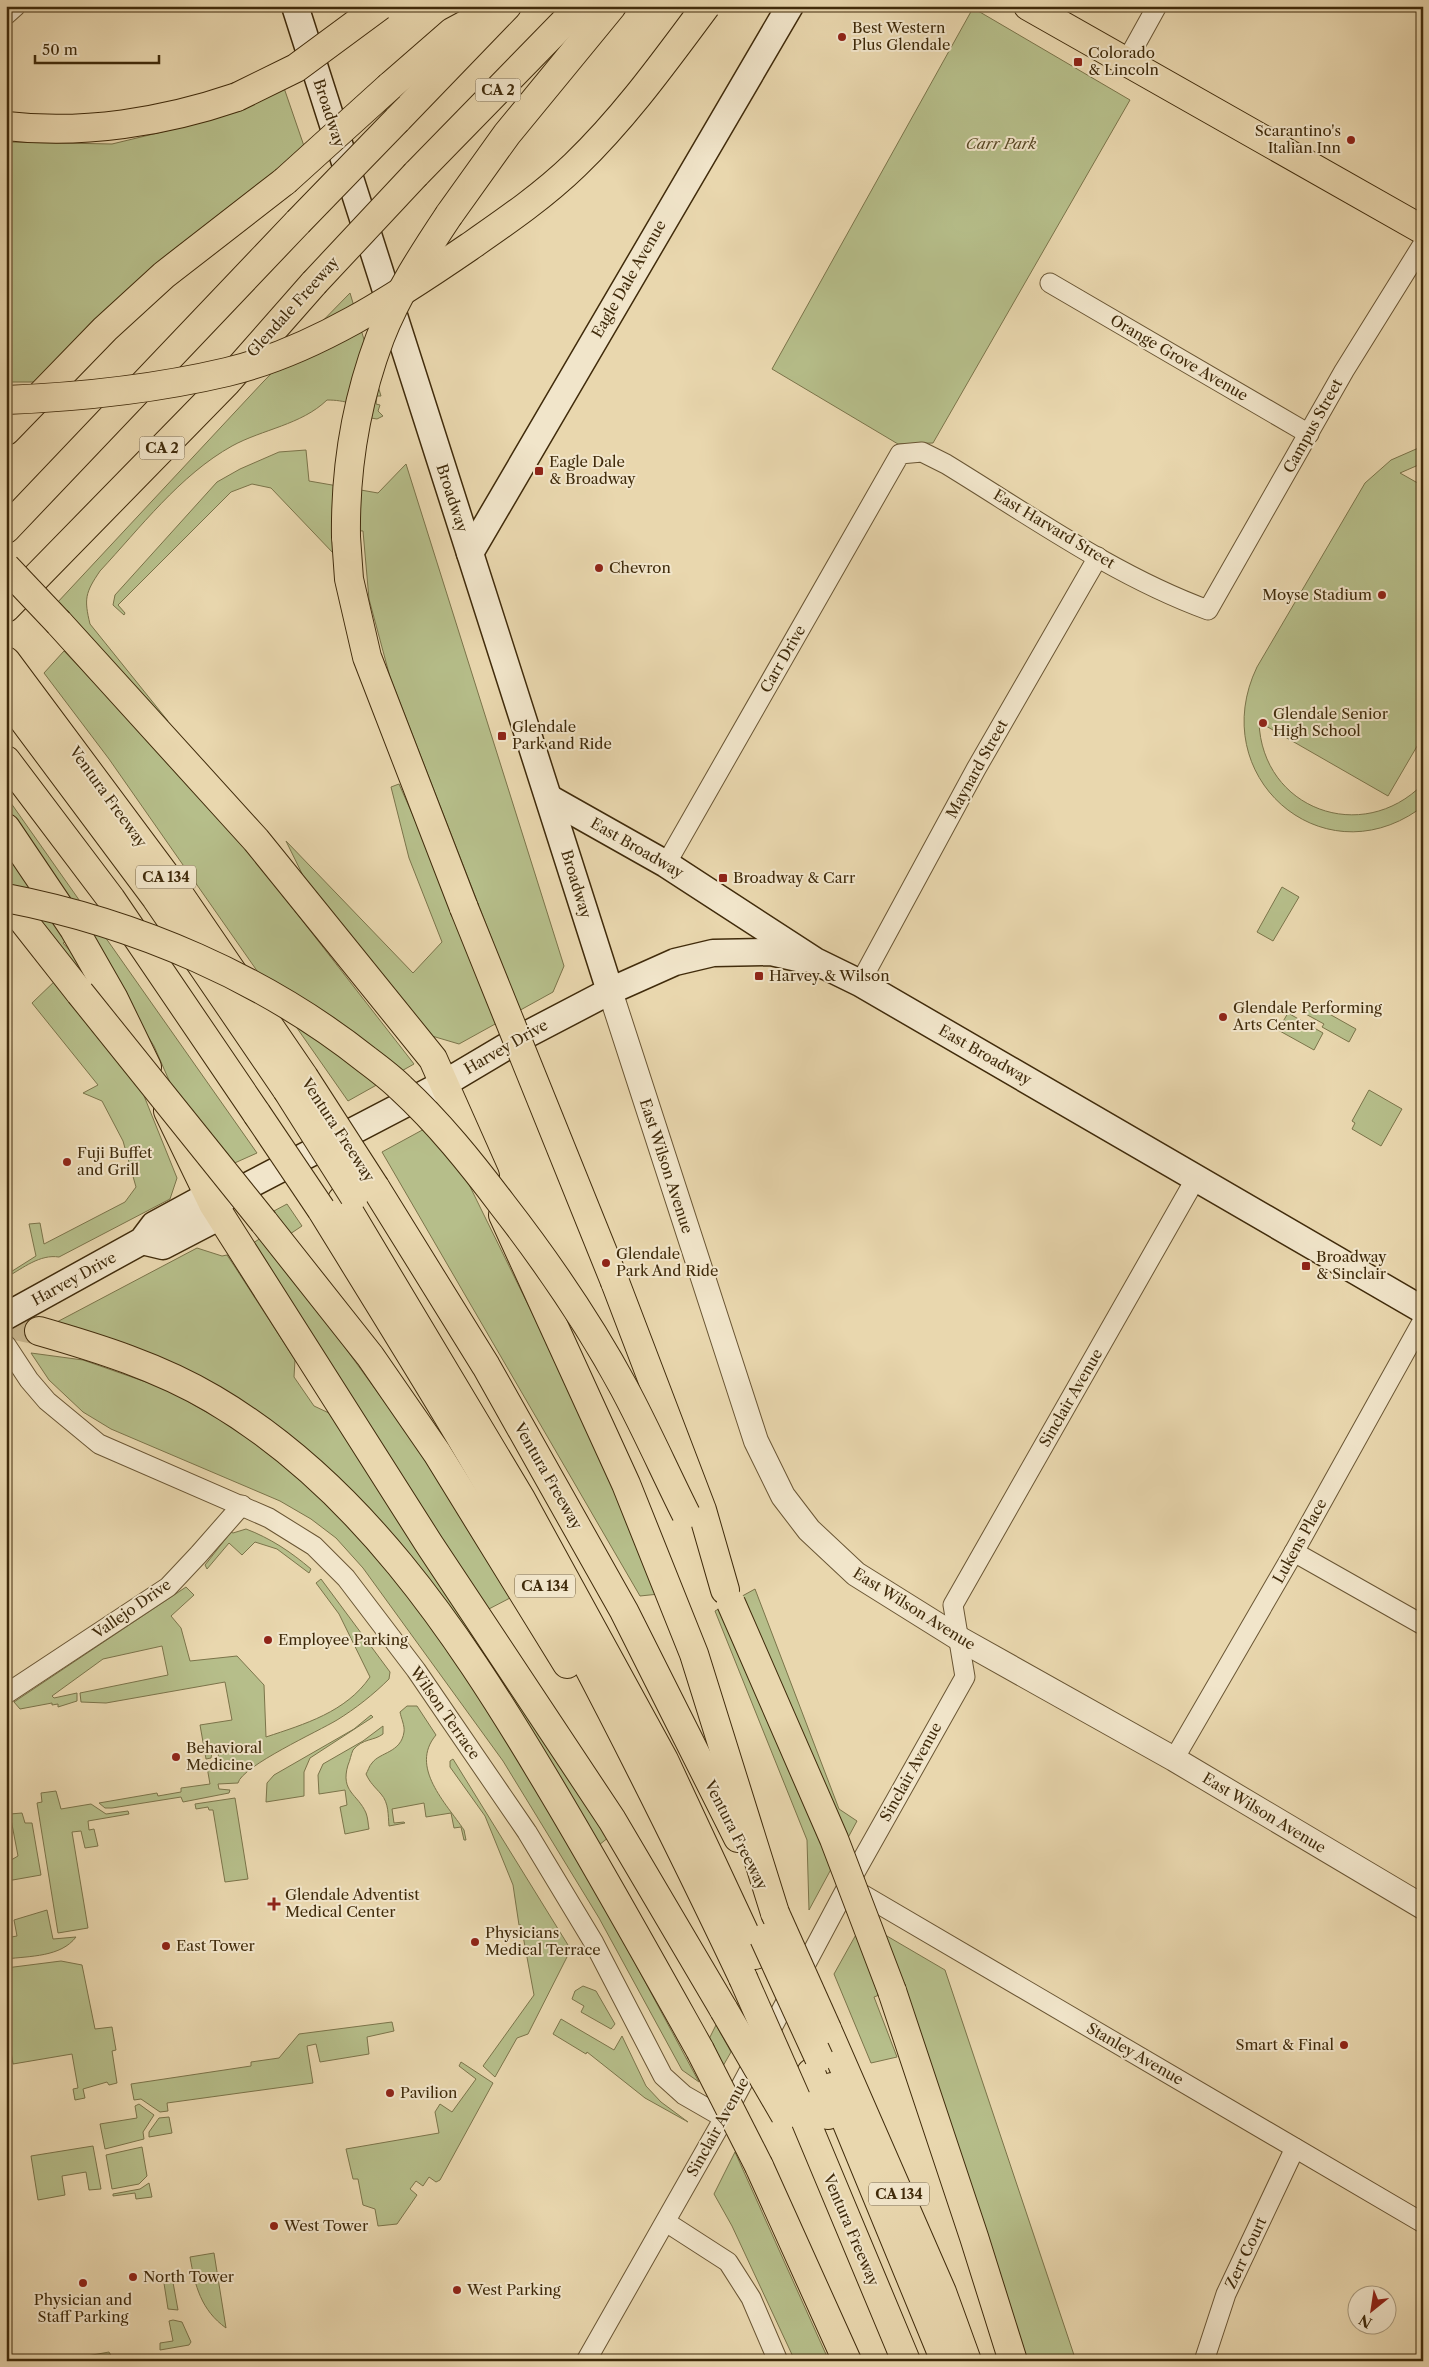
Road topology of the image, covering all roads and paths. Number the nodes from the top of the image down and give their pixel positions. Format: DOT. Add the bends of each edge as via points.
graph roads {
  1 [pos="16,6"];
  2 [pos="295,6"];
  3 [pos="380,6"];
  4 [pos="501,6"];
  5 [pos="507,6"];
  6 [pos="580,6"];
  7 [pos="612,6"];
  8 [pos="706,6"];
  9 [pos="790,6"];
  10 [pos="1028,6"];
  11 [pos="1157,6"];
  12 [pos="6,15"];
  13 [pos="1126,62"];
  14 [pos="6,126"];
  15 [pos="1423,230"];
  16 [pos="1423,244"];
  17 [pos="1050,283"];
  18 [pos="6,400"];
  19 [pos="6,431"];
  20 [pos="1309,434"];
  21 [pos="900,454"];
  22 [pos="6,529"];
  23 [pos="470,553"];
  24 [pos="1098,556"];
  25 [pos="6,567"];
  26 [pos="6,608"];
  27 [pos="1208,610"];
  28 [pos="10,684"];
  29 [pos="6,719"];
  30 [pos="6,760"];
  31 [pos="549,798"];
  32 [pos="6,828"];
  33 [pos="666,864"];
  34 [pos="6,898"];
  35 [pos="815,961"];
  36 [pos="860,983"];
  37 [pos="610,991"];
  38 [pos="444,1083"];
  39 [pos="281,1095"];
  40 [pos="1196,1178"];
  41 [pos="348,1198"];
  42 [pos="213,1204"];
  43 [pos="1423,1310"];
  44 [pos="16,1312"];
  45 [pos="1423,1320"];
  46 [pos="39,1331"];
  47 [pos="6,1345"];
  48 [pos="242,1505"];
  49 [pos="694,1512"];
  50 [pos="1294,1552"];
  51 [pos="1423,1625"];
  52 [pos="960,1639"];
  53 [pos="6,1694"];
  54 [pos="1174,1759"];
  55 [pos="681,1848"];
  56 [pos="848,1885"];
  57 [pos="1423,1907"];
  58 [pos="775,1913"];
  59 [pos="754,1957"];
  60 [pos="815,2065"];
  61 [pos="791,2107"];
  62 [pos="724,2118"];
  63 [pos="1296,2148"];
  64 [pos="666,2222"];
  65 [pos="1423,2222"];
  66 [pos="903,2355"];
  67 [pos="586,2361"];
  68 [pos="778,2361"];
  69 [pos="847,2361"];
  70 [pos="930,2361"];
  71 [pos="945,2361"];
  72 [pos="967,2361"];
  73 [pos="1012,2361"];
  74 [pos="1204,2361"];
  1 -- 12 [label="street"];
  2 -- 23 [label="main road, Broadway"];
  3 -- 14 [label="main road, bridge" via="296,68 237,97 204,108 136,123 35,129"];
  4 -- 19 [label="main road, bridge" via="452,32 285,181 164,275 105,329"];
  5 -- 22 [label="main road, bridge"];
  6 -- 26 [label="main road, Glendale Freeway / CA 2, bridge" via="416,174 226,382"];
  7 -- 49 [label="main road, bridge" via="507,134 448,215 399,296 367,376 348,467 346,537 349,579 367,657 615,1282"];
  8 -- 18 [label="main road, bridge" via="644,90 575,165 518,213 353,322 291,350 229,372 163,385 54,398"];
  9 -- 23 [label="main road, Eagle Dale Avenue"];
  10 -- 13 [label="main road"];
  11 -- 13 [label="street"];
  13 -- 15 [label="main road"];
  16 -- 20 [label="street, Campus Street"];
  17 -- 20 [label="street, Orange Grove Avenue"];
  20 -- 27 [label="street, Campus Street"];
  21 -- 24 [label="street, East Harvard Street" via="922,452 946,464"];
  21 -- 33 [label="street, Carr Drive"];
  23 -- 31 [label="main road, Broadway"];
  24 -- 27 [label="street, East Harvard Street" via="1164,593"];
  24 -- 36 [label="street, Maynard Street"];
  25 -- 38 [label="main road, bridge" via="256,840 433,1060"];
  28 -- 39 [label="main road, Ventura Freeway / CA 134" via="175,888"];
  29 -- 39 [label="main road"];
  30 -- 39 [label="main road, Ventura Freeway / CA 134" via="111,899"];
  31 -- 33 [label="main road, East Broadway"];
  31 -- 37 [label="main road, Broadway"];
  32 -- 42 [label="main road" via="74,929 114,999"];
  33 -- 35 [label="main road, East Broadway"];
  34 -- 49 [label="main road, bridge" via="98,920 215,967 302,1013 336,1035 400,1086 458,1147 572,1300"];
  34 -- 55 [label="main road, bridge" via="370,1356 437,1453"];
  35 -- 36 [label="main road, East Broadway"];
  35 -- 37 [label="main road, Harvey Drive" via="771,952 713,954 675,962"];
  36 -- 40 [label="main road, East Broadway"];
  37 -- 38 [label="main road, Harvey Drive"];
  37 -- 52 [label="street, East Wilson Avenue" via="753,1432 783,1496 809,1530 856,1574"];
  38 -- 42 [label="main road, Harvey Drive"];
  38 -- 58 [label="main road" via="626,1484 691,1645"];
  39 -- 41 [label="main road, Ventura Freeway / CA 134, bridge"];
  39 -- 41 [label="main road, Ventura Freeway / CA 134, bridge"];
  40 -- 43 [label="main road, East Broadway"];
  40 -- 52 [label="street, Sinclair Avenue" via="953,1605"];
  41 -- 55 [label="main road, Ventura Freeway / CA 134" via="421,1372 518,1537"];
  41 -- 58 [label="main road, Ventura Freeway / CA 134" via="486,1366 624,1611"];
  41 -- 59 [label="main road" via="521,1499 659,1751"];
  42 -- 44 [label="main road, Harvey Drive" via="200,1200 154,1225 142,1241"];
  42 -- 61 [label="main road, bridge" via="429,1544 612,1820 724,2010"];
  45 -- 50 [label="street, Lukens Place"];
  46 -- 69 [label="main road, bridge" via="158,1371 212,1398 263,1432 307,1468 365,1523 411,1578 492,1690 578,1832 700,2050 759,2166"];
  47 -- 48 [label="street, Wilson Terrace" via="47,1402 99,1444"];
  48 -- 53 [label="street, Vallejo Drive" via="168,1586"];
  48 -- 62 [label="street, Wilson Terrace" via="314,1546 346,1578 416,1670 527,1832 594,1943 663,2076 684,2095"];
  49 -- 73 [label="main road, bridge" via="834,1839 892,1991"];
  50 -- 51 [label="street"];
  50 -- 54 [label="street, Lukens Place"];
  52 -- 54 [label="street, East Wilson Avenue"];
  52 -- 56 [label="street, Sinclair Avenue" via="965,1677"];
  54 -- 57 [label="street, East Wilson Avenue"];
  55 -- 59 [label="main road, Ventura Freeway / CA 134"];
  56 -- 62 [label="street, Sinclair Avenue"];
  56 -- 63 [label="street, Stanley Avenue"];
  58 -- 72 [label="main road, Ventura Freeway / CA 134, bridge" via="942,2292"];
  59 -- 60 [label="main road"];
  59 -- 61 [label="main road, Ventura Freeway / CA 134, bridge"];
  60 -- 70 [label="main road"];
  60 -- 71 [label="main road"];
  61 -- 66 [label="main road, Ventura Freeway / CA 134"];
  62 -- 64 [label="street, Sinclair Avenue"];
  63 -- 65 [label="street, Stanley Avenue"];
  63 -- 74 [label="street, Zerr Court" via="1226,2294"];
  64 -- 67 [label="street, Sinclair Avenue"];
  64 -- 68 [label="street" via="728,2262 751,2298"];
}
